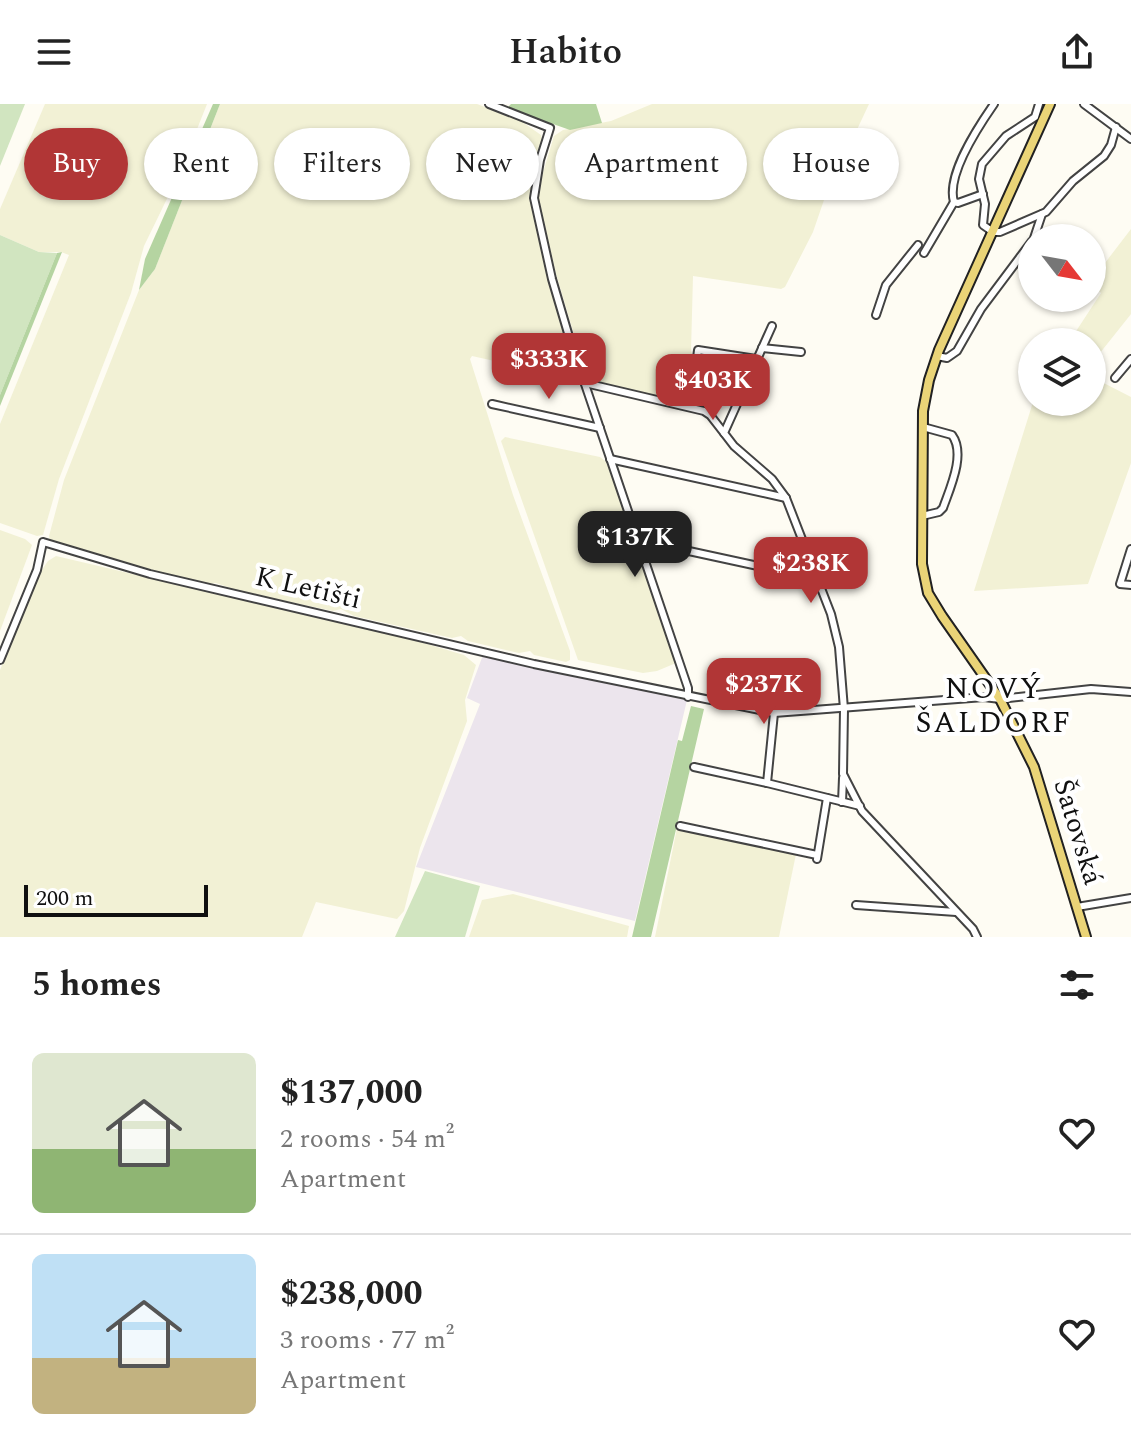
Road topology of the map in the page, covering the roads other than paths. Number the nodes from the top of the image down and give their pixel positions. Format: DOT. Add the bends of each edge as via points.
graph roads {
  1 [pos="489,104"];
  2 [pos="994,104"];
  3 [pos="1039,104"];
  4 [pos="1050,104"];
  5 [pos="1084,104"];
  6 [pos="1038,120"];
  7 [pos="1116,127"];
  8 [pos="1131,139"];
  9 [pos="983,194"];
  10 [pos="954,202"];
  11 [pos="1042,214"];
  12 [pos="1038,224"];
  13 [pos="993,232"];
  14 [pos="918,245"];
  15 [pos="924,253"];
  16 [pos="1018,259"];
  17 [pos="876,315"];
  18 [pos="772,326"];
  19 [pos="762,348"];
  20 [pos="801,352"];
  21 [pos="937,356"];
  22 [pos="697,358"];
  23 [pos="756,359"];
  24 [pos="1131,359"];
  25 [pos="1115,378"];
  26 [pos="585,383"];
  27 [pos="492,404"];
  28 [pos="923,427"];
  29 [pos="600,428"];
  30 [pos="724,433"];
  31 [pos="610,459"];
  32 [pos="786,498"];
  33 [pos="922,516"];
  34 [pos="638,540"];
  35 [pos="1131,549"];
  36 [pos="758,566"];
  37 [pos="1131,585"];
  38 [pos="0,660"];
  39 [pos="1131,692"];
  40 [pos="688,697"];
  41 [pos="1000,699"];
  42 [pos="844,709"];
  43 [pos="774,713"];
  44 [pos="694,767"];
  45 [pos="843,774"];
  46 [pos="767,783"];
  47 [pos="827,798"];
  48 [pos="842,802"];
  49 [pos="860,806"];
  50 [pos="680,826"];
  51 [pos="1131,898"];
  52 [pos="856,905"];
  53 [pos="1077,907"];
  54 [pos="957,912"];
  55 [pos="977,937"];
  56 [pos="1086,937"];
  1 -- 26 [label="street" via="550,128 534,198 552,279"];
  2 -- 10 [label="street" via="955,173"];
  3 -- 6 [label="street"];
  4 -- 6 [label="main road, Šatovská"];
  5 -- 7 [label="street"];
  6 -- 9 [label="street" via="1006,136 982,164"];
  6 -- 13 [label="main road, Šatovská"];
  7 -- 8 [label="street"];
  7 -- 11 [label="street" via="1104,156"];
  9 -- 10 [label="street"];
  9 -- 13 [label="street" via="983,225"];
  10 -- 15 [label="street"];
  11 -- 12 [label="street"];
  11 -- 13 [label="street"];
  13 -- 21 [label="main road, Šatovská"];
  14 -- 17 [label="street" via="886,285"];
  16 -- 21 [label="street" via="957,351 947,358"];
  18 -- 19 [label="street"];
  19 -- 20 [label="street"];
  19 -- 23 [label="street"];
  21 -- 28 [label="main road, Šatovská"];
  22 -- 23 [label="street" via="698,350"];
  23 -- 30 [label="street"];
  24 -- 25 [label="street"];
  26 -- 29 [label="street"];
  26 -- 30 [label="street" via="704,411"];
  27 -- 29 [label="street"];
  28 -- 33 [label="main road, Šatovská"];
  28 -- 33 [label="street" via="952,435 958,446 943,508"];
  29 -- 31 [label="street"];
  30 -- 32 [label="street"];
  31 -- 32 [label="street"];
  31 -- 34 [label="street"];
  32 -- 42 [label="street" via="837,631"];
  33 -- 41 [label="main road, Šatovská" via="928,593"];
  34 -- 36 [label="street"];
  34 -- 40 [label="street"];
  35 -- 37 [label="street" via="1120,584"];
  38 -- 40 [label="street, K Letišti" via="43,542 150,574"];
  39 -- 41 [label="street" via="1075,690"];
  40 -- 43 [label="street"];
  41 -- 42 [label="street"];
  41 -- 53 [label="main road, Šatovská" via="1034,767"];
  42 -- 43 [label="street"];
  42 -- 45 [label="street"];
  43 -- 46 [label="street"];
  44 -- 46 [label="street"];
  45 -- 48 [label="street"];
  45 -- 49 [label="street"];
  46 -- 47 [label="street"];
  47 -- 48 [label="street"];
  47 -- 50 [label="street" via="817,857"];
  48 -- 49 [label="street"];
  49 -- 54 [label="street"];
  51 -- 53 [label="street"];
  52 -- 54 [label="street"];
  53 -- 56 [label="main road, Šatovská"];
  54 -- 55 [label="street"];
}
